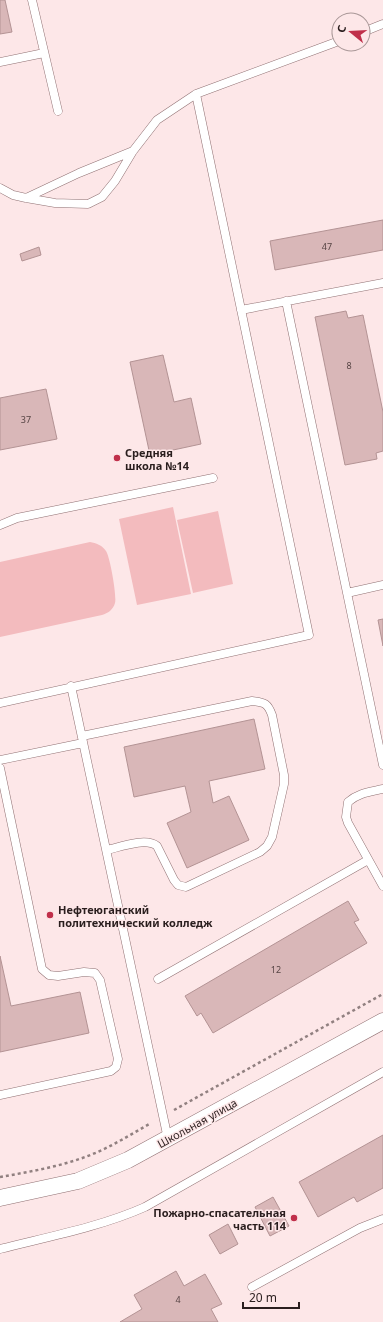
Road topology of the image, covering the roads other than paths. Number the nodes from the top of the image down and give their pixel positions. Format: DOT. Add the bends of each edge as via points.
graph roads {
  1 [pos="32,0"];
  2 [pos="383,24"];
  3 [pos="371,29"];
  4 [pos="331,44"];
  5 [pos="44,53"];
  6 [pos="0,62"];
  7 [pos="196,94"];
  8 [pos="58,111"];
  9 [pos="133,151"];
  10 [pos="0,188"];
  11 [pos="26,198"];
  12 [pos="383,283"];
  13 [pos="286,301"];
  14 [pos="241,310"];
  15 [pos="213,478"];
  16 [pos="0,526"];
  17 [pos="383,585"];
  18 [pos="347,593"];
  19 [pos="71,686"];
  20 [pos="0,703"];
  21 [pos="82,739"];
  22 [pos="0,760"];
  23 [pos="383,765"];
  24 [pos="0,768"];
  25 [pos="383,789"];
  26 [pos="107,850"];
  27 [pos="368,860"];
  28 [pos="383,886"];
  29 [pos="158,979"];
  30 [pos="383,1021"];
  31 [pos="383,1072"];
  32 [pos="0,1094"];
  33 [pos="168,1138"];
  34 [pos="0,1198"];
  35 [pos="383,1219"];
  36 [pos="0,1249"];
  37 [pos="252,1287"];
  1 -- 5 [label="lane"];
  2 -- 3 [label="lane"];
  4 -- 7 [label="lane"];
  5 -- 6 [label="lane"];
  5 -- 8 [label="lane"];
  7 -- 9 [label="lane" via="157,120"];
  7 -- 14 [label="lane"];
  9 -- 11 [label="lane"];
  9 -- 11 [label="lane" via="102,197 88,204 55,203"];
  10 -- 11 [label="lane"];
  12 -- 13 [label="lane"];
  13 -- 14 [label="lane"];
  13 -- 18 [label="lane"];
  14 -- 19 [label="lane" via="309,635"];
  15 -- 16 [label="lane" via="17,518"];
  17 -- 18 [label="lane"];
  18 -- 23 [label="lane"];
  19 -- 20 [label="lane"];
  19 -- 21 [label="lane"];
  21 -- 22 [label="lane"];
  21 -- 26 [label="lane"];
  21 -- 26 [label="lane" via="252,700 261,701 269,706 272,715 284,784 272,837 260,852 186,887 178,885 174,880 153,843 144,842"];
  24 -- 32 [label="lane" via="42,969 49,975 58,976 94,973 100,980 118,1059 116,1067 111,1071"];
  25 -- 27 [label="lane" via="358,795 348,802 346,809 348,823"];
  26 -- 33 [label="lane"];
  27 -- 28 [label="lane"];
  27 -- 29 [label="lane"];
  30 -- 33 [label="street, Школьная улица"];
  31 -- 36 [label="lane" via="145,1207 108,1221"];
  33 -- 34 [label="street, Школьная улица" via="128,1160 78,1181"];
  35 -- 37 [label="lane" via="360,1228"];
}
